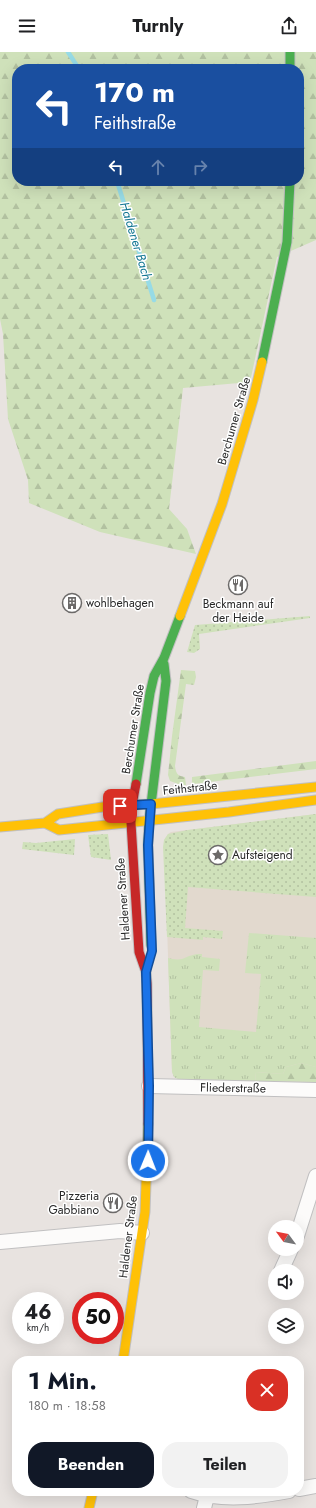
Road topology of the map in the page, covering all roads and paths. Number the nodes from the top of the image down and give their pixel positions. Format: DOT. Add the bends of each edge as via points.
graph roads {
  1 [pos="290,52"];
  2 [pos="290,64"];
  3 [pos="290,186"];
  4 [pos="164,658"];
  5 [pos="316,786"];
  6 [pos="316,800"];
  7 [pos="151,804"];
  8 [pos="132,805"];
  9 [pos="149,821"];
  10 [pos="45,823"];
  11 [pos="131,823"];
  12 [pos="0,827"];
  13 [pos="146,972"];
  14 [pos="149,1086"];
  15 [pos="316,1090"];
  16 [pos="316,1176"];
  17 [pos="302,1220"];
  18 [pos="142,1233"];
  19 [pos="0,1242"];
  20 [pos="124,1356"];
  21 [pos="316,1486"];
  22 [pos="304,1488"];
  23 [pos="92,1496"];
  24 [pos="198,1496"];
  25 [pos="263,1496"];
  26 [pos="206,1502"];
  27 [pos="89,1508"];
  1 -- 2 [label="main road"];
  3 -- 4 [label="main road, Berchumer Straße" via="287,242 282,276 253,400 222,504"];
  4 -- 7 [label="main road, Berchumer Straße" via="166,681"];
  4 -- 8 [label="main road, Berchumer Straße" via="154,676 150,693"];
  5 -- 7 [label="main road, Feithstraße"];
  6 -- 9 [label="main road, Feithstraße"];
  7 -- 8 [label="main road, Feithstraße"];
  7 -- 9 [label="main road, Berchumer Straße"];
  8 -- 10 [label="main road, Feithstraße" via="58,814"];
  8 -- 11 [label="main road, Berchumer Straße"];
  9 -- 11 [label="main road, Feithstraße"];
  9 -- 13 [label="main road, Haldener Straße" via="151,955"];
  10 -- 11 [label="main road, Feithstraße" via="59,830"];
  10 -- 12 [label="main road, Feithstraße"];
  11 -- 13 [label="main road, Haldener Straße" via="139,952"];
  13 -- 14 [label="main road, Haldener Straße"];
  14 -- 15 [label="street, Fliederstraße"];
  14 -- 18 [label="main road, Haldener Straße" via="148,1161"];
  16 -- 17 [label="street"];
  18 -- 19 [label="street" via="120,1230"];
  18 -- 20 [label="main road, Haldener Straße"];
  21 -- 22 [label="street"];
  23 -- 27 [label="main road"];
  24 -- 26 [label="street"];
  25 -- 26 [label="street"];
}
